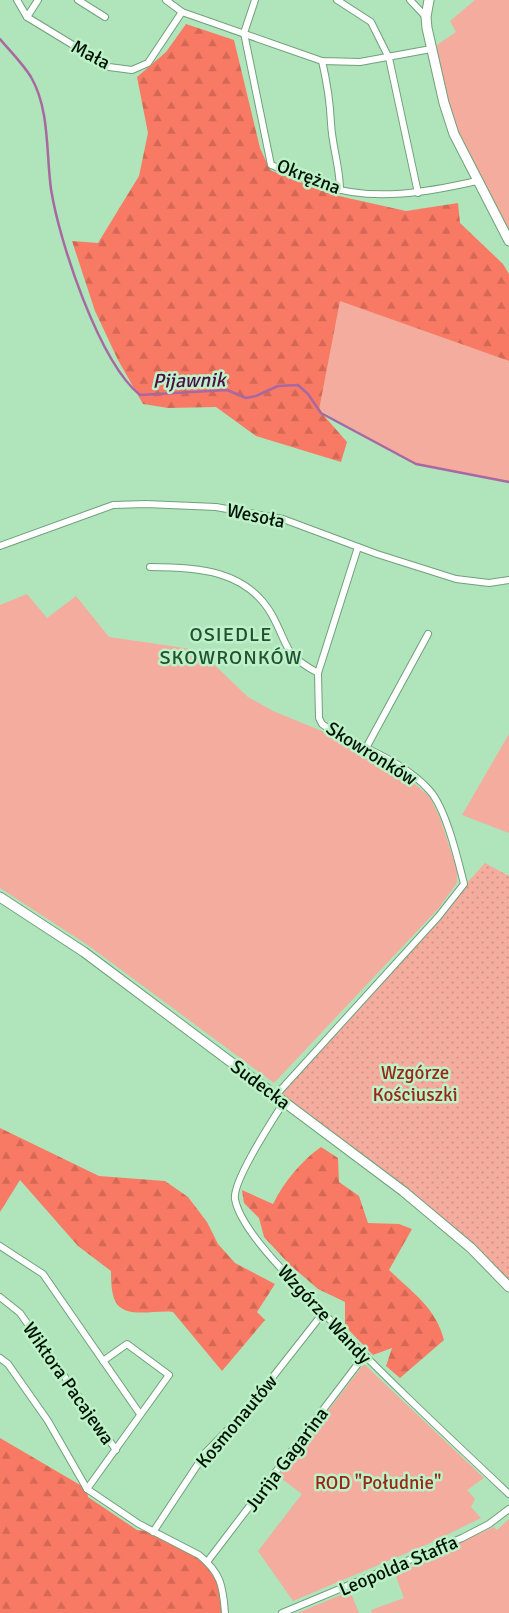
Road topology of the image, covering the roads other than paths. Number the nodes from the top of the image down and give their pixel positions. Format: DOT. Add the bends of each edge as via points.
graph roads {
  1 [pos="17,0"];
  2 [pos="38,0"];
  3 [pos="78,0"];
  4 [pos="166,0"];
  5 [pos="254,0"];
  6 [pos="337,0"];
  7 [pos="410,0"];
  8 [pos="429,0"];
  9 [pos="182,12"];
  10 [pos="426,16"];
  11 [pos="27,17"];
  12 [pos="104,17"];
  13 [pos="244,33"];
  14 [pos="431,49"];
  15 [pos="388,58"];
  16 [pos="322,61"];
  17 [pos="478,181"];
  18 [pos="340,190"];
  19 [pos="418,193"];
  20 [pos="509,241"];
  21 [pos="0,546"];
  22 [pos="358,547"];
  23 [pos="150,567"];
  24 [pos="509,580"];
  25 [pos="428,634"];
  26 [pos="318,673"];
  27 [pos="366,748"];
  28 [pos="0,897"];
  29 [pos="276,1095"];
  30 [pos="284,1102"];
  31 [pos="0,1246"];
  32 [pos="509,1287"];
  33 [pos="0,1297"];
  34 [pos="323,1313"];
  35 [pos="364,1356"];
  36 [pos="0,1358"];
  37 [pos="103,1362"];
  38 [pos="140,1414"];
  39 [pos="116,1450"];
  40 [pos="87,1489"];
  41 [pos="509,1494"];
  42 [pos="509,1509"];
  43 [pos="153,1532"];
  44 [pos="207,1562"];
  45 [pos="225,1613"];
  46 [pos="282,1613"];
  1 -- 11 [label="street, Mała"];
  2 -- 11 [label="street"];
  3 -- 12 [label="street"];
  4 -- 9 [label="street"];
  5 -- 13 [label="street"];
  6 -- 15 [label="street" via="371,22"];
  7 -- 10 [label="street"];
  8 -- 10 [label="street"];
  9 -- 11 [label="street, Mała" via="148,63 132,70 109,67"];
  9 -- 13 [label="street"];
  10 -- 14 [label="street"];
  13 -- 16 [label="street"];
  13 -- 18 [label="street, Okrężna" via="271,165"];
  14 -- 15 [label="street"];
  14 -- 17 [label="street" via="448,118"];
  15 -- 16 [label="street" via="354,63"];
  15 -- 19 [label="street"];
  16 -- 18 [label="street" via="331,106"];
  17 -- 19 [label="street, Okrężna"];
  17 -- 20 [label="street"];
  18 -- 19 [label="street, Okrężna" via="366,194"];
  21 -- 22 [label="street, Wesoła" via="104,508 146,504 216,507 260,514 283,519"];
  22 -- 24 [label="street, Wesoła" via="456,579 490,583"];
  22 -- 26 [label="street, Skowronków"];
  23 -- 26 [label="street" via="201,570 237,579 263,600 286,649"];
  25 -- 27 [label="street"];
  26 -- 27 [label="street, Skowronków" via="318,712 322,724"];
  27 -- 29 [label="street, Skowronków" via="410,773 431,792 443,816 464,884 432,924"];
  28 -- 29 [label="street, Sudecka" via="84,952"];
  29 -- 30 [label="street, Sudecka"];
  30 -- 32 [label="street, Sudecka" via="438,1218"];
  30 -- 34 [label="street, Wzgórze Wandy" via="238,1179 235,1198 246,1224 286,1275"];
  31 -- 37 [label="street" via="43,1274"];
  33 -- 39 [label="street, Wiktora Pacajewa" via="20,1313"];
  34 -- 35 [label="street, Wzgórze Wandy"];
  34 -- 43 [label="street, Kosmonautów" via="246,1410 206,1452"];
  35 -- 41 [label="street, Wzgórze Wandy"];
  35 -- 44 [label="street, Jurija Gagarina"];
  36 -- 40 [label="street" via="8,1364 48,1421"];
  37 -- 38 [label="street"];
  37 -- 38 [label="street" via="127,1344 169,1375"];
  38 -- 39 [label="street"];
  39 -- 40 [label="street"];
  40 -- 43 [label="street"];
  42 -- 46 [label="street, Leopolda Staffa" via="462,1538"];
  43 -- 44 [label="street"];
  44 -- 45 [label="street" via="223,1584"];
}
